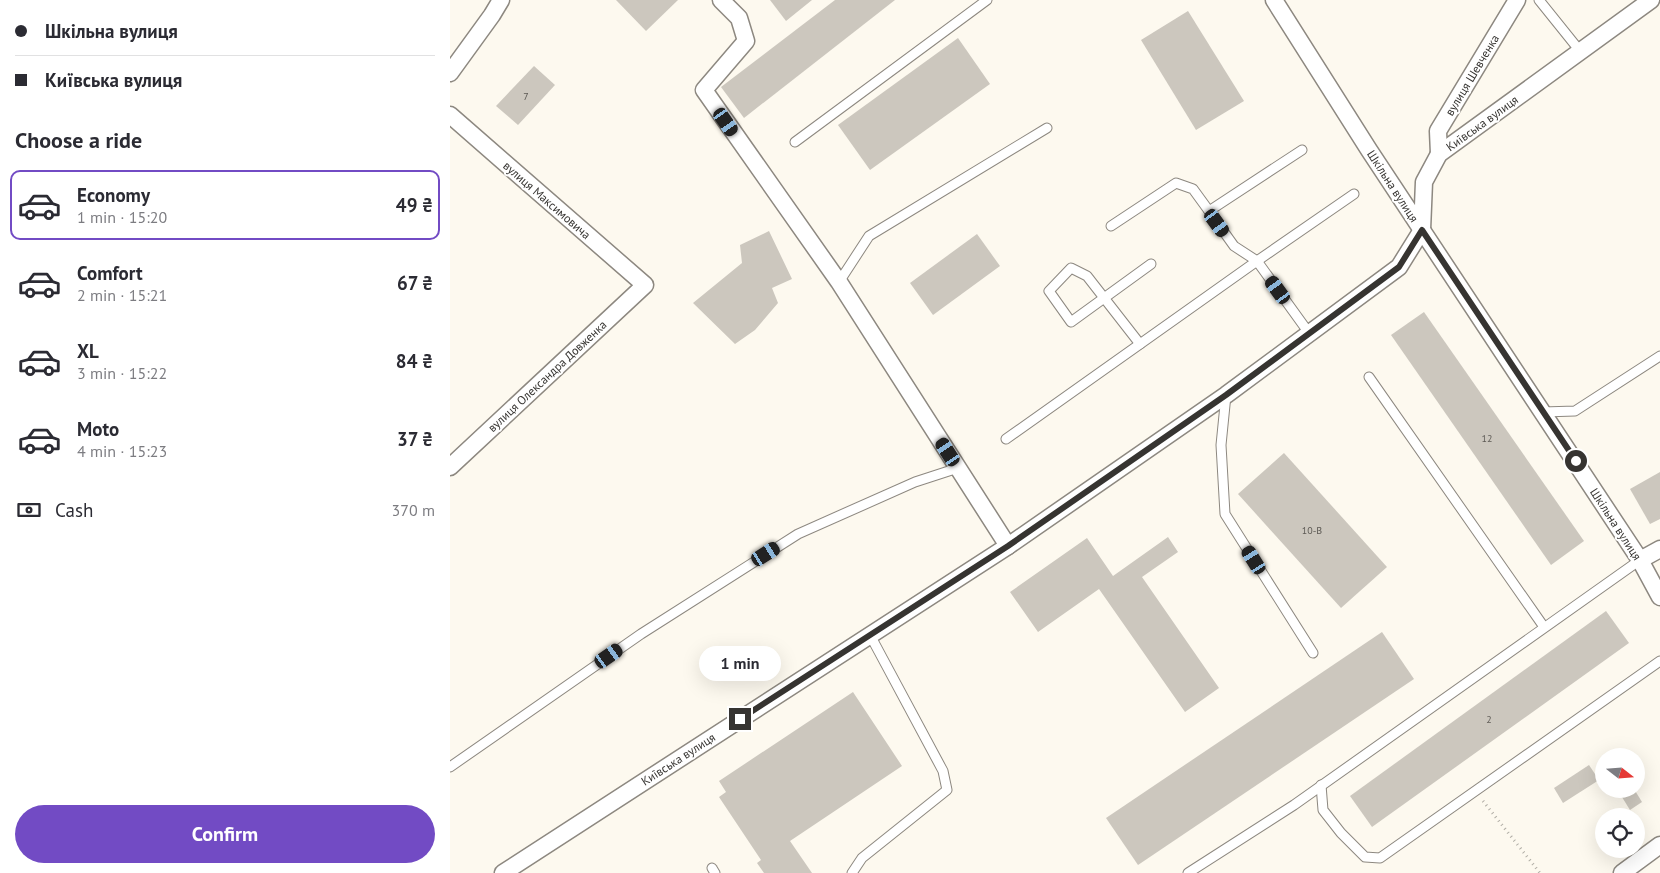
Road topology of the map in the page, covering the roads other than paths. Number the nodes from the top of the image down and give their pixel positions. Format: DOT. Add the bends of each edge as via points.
graph roads {
  1 [pos="501,0"];
  2 [pos="721,0"];
  3 [pos="987,0"];
  4 [pos="1274,0"];
  5 [pos="1517,0"];
  6 [pos="1539,0"];
  7 [pos="1651,0"];
  8 [pos="1580,51"];
  9 [pos="450,73"];
  10 [pos="450,115"];
  11 [pos="1047,128"];
  12 [pos="796,142"];
  13 [pos="1302,150"];
  14 [pos="1438,154"];
  15 [pos="1354,194"];
  16 [pos="1209,211"];
  17 [pos="1111,226"];
  18 [pos="1422,230"];
  19 [pos="1257,261"];
  20 [pos="1151,264"];
  21 [pos="840,282"];
  22 [pos="645,285"];
  23 [pos="1105,298"];
  24 [pos="1309,333"];
  25 [pos="1140,344"];
  26 [pos="1660,356"];
  27 [pos="1369,377"];
  28 [pos="1226,395"];
  29 [pos="1543,412"];
  30 [pos="1006,439"];
  31 [pos="450,467"];
  32 [pos="958,468"];
  33 [pos="1008,546"];
  34 [pos="1660,549"];
  35 [pos="1640,560"];
  36 [pos="1660,597"];
  37 [pos="1544,627"];
  38 [pos="870,635"];
  39 [pos="1312,653"];
  40 [pos="1660,661"];
  41 [pos="450,767"];
  42 [pos="1321,785"];
  43 [pos="1660,845"];
  44 [pos="510,871"];
  45 [pos="852,873"];
  46 [pos="1188,873"];
  47 [pos="1622,873"];
  1 -- 9 [label="street"];
  2 -- 21 [label="street" via="739,18 746,41 704,90"];
  3 -- 12 [label="lane"];
  4 -- 18 [label="street, Шкільна вулиця"];
  5 -- 14 [label="street, вулиця Шевченка" via="1438,131"];
  6 -- 8 [label="lane"];
  7 -- 8 [label="street, Київська вулиця"];
  8 -- 14 [label="street, Київська вулиця"];
  10 -- 22 [label="street, вулиця Максимовича"];
  11 -- 21 [label="lane" via="869,236"];
  13 -- 16 [label="lane"];
  14 -- 18 [label="street, Київська вулиця" via="1424,182"];
  15 -- 19 [label="lane"];
  16 -- 17 [label="lane" via="1193,189 1176,183"];
  16 -- 19 [label="lane" via="1234,246"];
  18 -- 24 [label="street, Київська вулиця" via="1399,267"];
  18 -- 29 [label="street, Шкільна вулиця"];
  19 -- 24 [label="lane"];
  19 -- 25 [label="lane"];
  20 -- 23 [label="lane"];
  21 -- 32 [label="street"];
  22 -- 31 [label="street, вулиця Олександра Довженка"];
  23 -- 23 [label="lane" via="1088,276 1071,268 1049,290 1071,322"];
  23 -- 25 [label="lane"];
  24 -- 28 [label="street, Київська вулиця"];
  25 -- 30 [label="lane"];
  26 -- 29 [label="lane" via="1575,411"];
  27 -- 37 [label="lane"];
  28 -- 33 [label="street, Київська вулиця"];
  28 -- 39 [label="lane" via="1221,445 1225,514"];
  29 -- 35 [label="street, Шкільна вулиця"];
  32 -- 33 [label="street"];
  32 -- 41 [label="lane" via="915,482 798,534 641,634"];
  33 -- 38 [label="street, Київська вулиця"];
  34 -- 35 [label="street"];
  35 -- 36 [label="street, Шкільна вулиця"];
  35 -- 37 [label="lane"];
  37 -- 42 [label="lane"];
  38 -- 44 [label="street, Київська вулиця"];
  38 -- 45 [label="lane" via="942,771 947,790 862,858"];
  40 -- 42 [label="lane" via="1380,858 1365,857 1341,833 1323,810"];
  42 -- 46 [label="lane"];
  43 -- 47 [label="street"];
}
